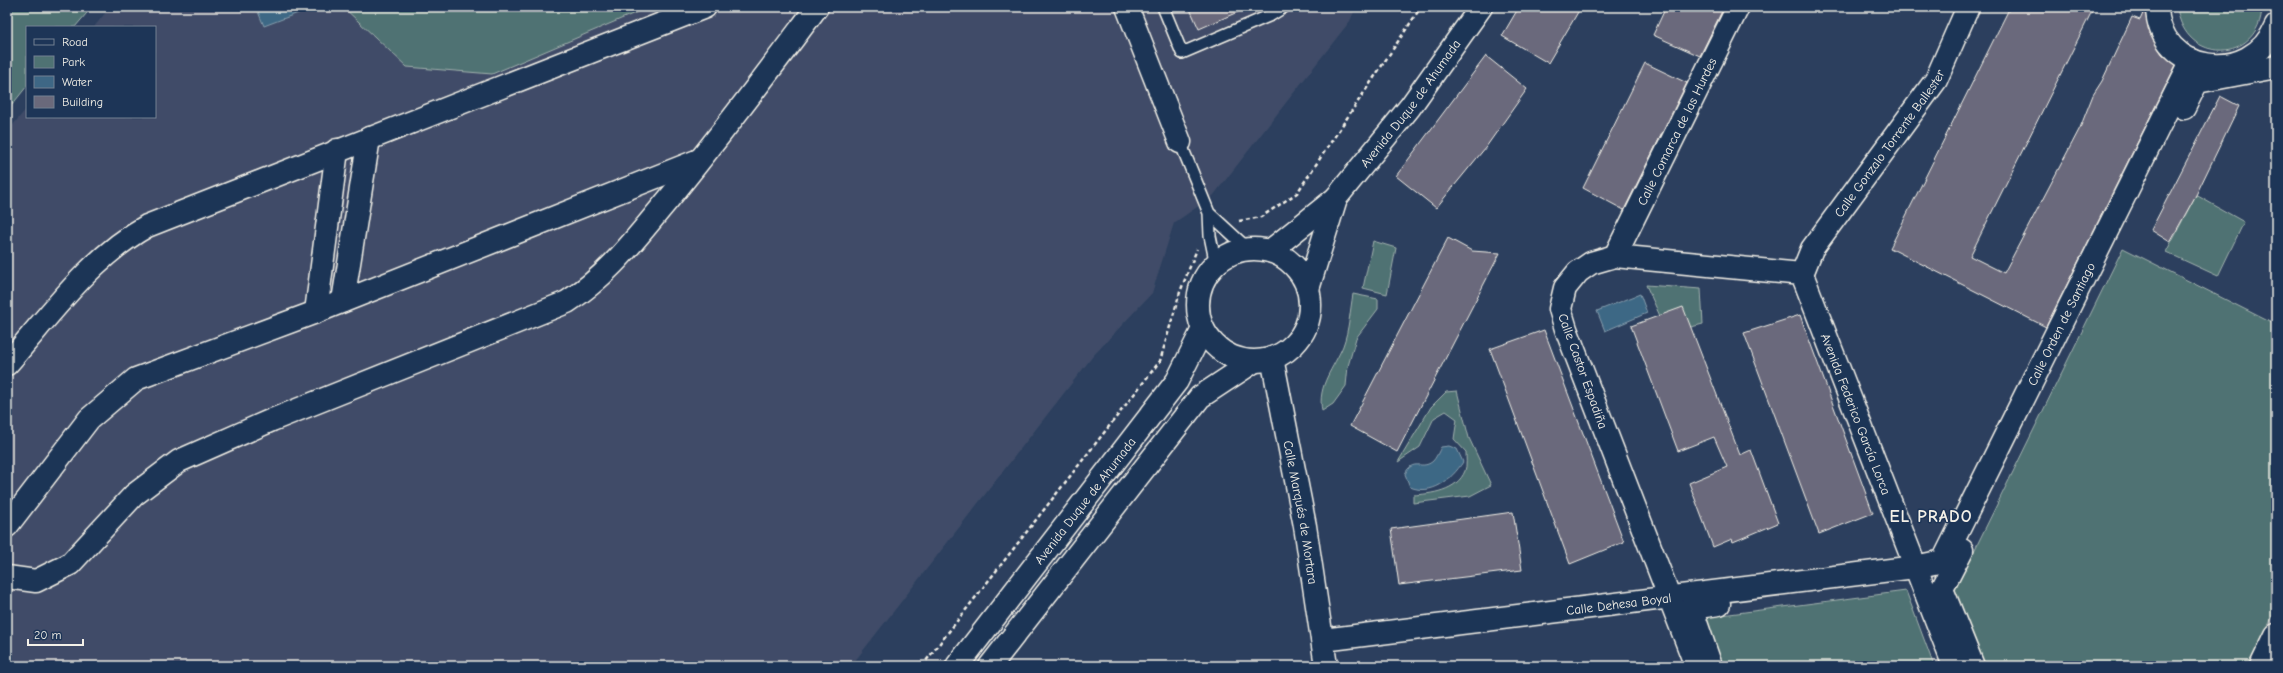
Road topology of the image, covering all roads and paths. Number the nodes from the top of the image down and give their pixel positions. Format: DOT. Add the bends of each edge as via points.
graph roads {
  1 [pos="705,7"];
  2 [pos="817,7"];
  3 [pos="1127,7"];
  4 [pos="1163,7"];
  5 [pos="1284,7"];
  6 [pos="1421,7"];
  7 [pos="1482,7"];
  8 [pos="1738,7"];
  9 [pos="1968,7"];
  10 [pos="2157,7"];
  11 [pos="2276,26"];
  12 [pos="2270,46"];
  13 [pos="2192,60"];
  14 [pos="2276,67"];
  15 [pos="369,138"];
  16 [pos="1180,142"];
  17 [pos="337,150"];
  18 [pos="702,159"];
  19 [pos="1336,198"];
  20 [pos="1209,213"];
  21 [pos="1226,228"];
  22 [pos="1210,236"];
  23 [pos="1248,249"];
  24 [pos="1270,251"];
  25 [pos="1615,256"];
  26 [pos="1216,265"];
  27 [pos="1802,274"];
  28 [pos="1308,289"];
  29 [pos="343,301"];
  30 [pos="316,312"];
  31 [pos="1203,329"];
  32 [pos="1262,360"];
  33 [pos="7,364"];
  34 [pos="7,526"];
  35 [pos="1915,567"];
  36 [pos="7,577"];
  37 [pos="1669,596"];
  38 [pos="2276,635"];
  39 [pos="1323,640"];
  40 [pos="922,666"];
  41 [pos="957,666"];
  42 [pos="990,666"];
  43 [pos="1326,666"];
  44 [pos="1696,666"];
  45 [pos="1711,666"];
  46 [pos="1940,666"];
  47 [pos="1954,666"];
  48 [pos="1973,666"];
  49 [pos="2261,666"];
  1 -- 15 [label="street"];
  2 -- 18 [label="street"];
  3 -- 16 [label="street"];
  4 -- 5 [label="lane" via="1182,53"];
  6 -- 21 [label="path" via="1297,193 1260,217 1238,222"];
  7 -- 19 [label="street, Avenida Duque de Ahumada" via="1410,107"];
  8 -- 25 [label="street, Calle Comarca de las Hurdes"];
  9 -- 27 [label="street, Calle Gonzalo Torrente Ballester" via="1936,80 1812,249"];
  10 -- 13 [label="street" via="2157,16 2164,34 2176,50"];
  11 -- 12 [label="street"];
  12 -- 13 [label="street" via="2230,65 2211,66"];
  13 -- 35 [label="street, Calle Orden de Santiago" via="1952,545 1943,561"];
  14 -- 48 [label="street" via="2197,82 1942,589"];
  15 -- 17 [label="street"];
  15 -- 29 [label="street"];
  16 -- 20 [label="lane"];
  17 -- 30 [label="street"];
  17 -- 33 [label="street" via="147,226 124,239 99,260"];
  18 -- 29 [label="street"];
  18 -- 36 [label="street" via="614,264 591,287 567,302 272,420 179,461 134,495 70,564 36,581"];
  19 -- 24 [label="street, Avenida Duque de Ahumada"];
  19 -- 28 [label="street, Avenida Duque de Ahumada"];
  20 -- 21 [label="lane"];
  20 -- 22 [label="lane"];
  21 -- 23 [label="lane"];
  22 -- 26 [label="lane"];
  22 -- 40 [label="path" via="1199,241 1180,292 1160,361"];
  23 -- 24 [label="street"];
  23 -- 26 [label="street" via="1227,255"];
  24 -- 28 [label="street" via="1287,259 1295,267"];
  25 -- 27 [label="street, Calle Castor Espadiña"];
  25 -- 37 [label="street, Calle Castor Espadiña" via="1591,263 1578,272 1565,288 1560,309"];
  26 -- 31 [label="street" via="1209,272 1200,290 1198,308"];
  27 -- 35 [label="street, Avenida Federico García Lorca"];
  28 -- 32 [label="street" via="1310,310 1305,328 1291,347"];
  29 -- 30 [label="street"];
  30 -- 34 [label="street" via="136,379 89,419"];
  31 -- 32 [label="street" via="1214,345 1230,356"];
  31 -- 41 [label="street, Avenida Duque de Ahumada" via="1177,381"];
  32 -- 39 [label="street, Calle Marqués de Mortara" via="1305,526"];
  32 -- 42 [label="street, Avenida Duque de Ahumada" via="1200,397"];
  35 -- 37 [label="street, Calle Dehesa Boyal"];
  35 -- 47 [label="street, Avenida Federico García Lorca"];
  37 -- 39 [label="street, Calle Dehesa Boyal"];
  37 -- 44 [label="street, Calle Castor Espadiña"];
  38 -- 49 [label="street"];
  39 -- 43 [label="street, Calle Marqués de Mortara"];
  45 -- 46 [label="street" via="1691,608 1906,580"];
}
